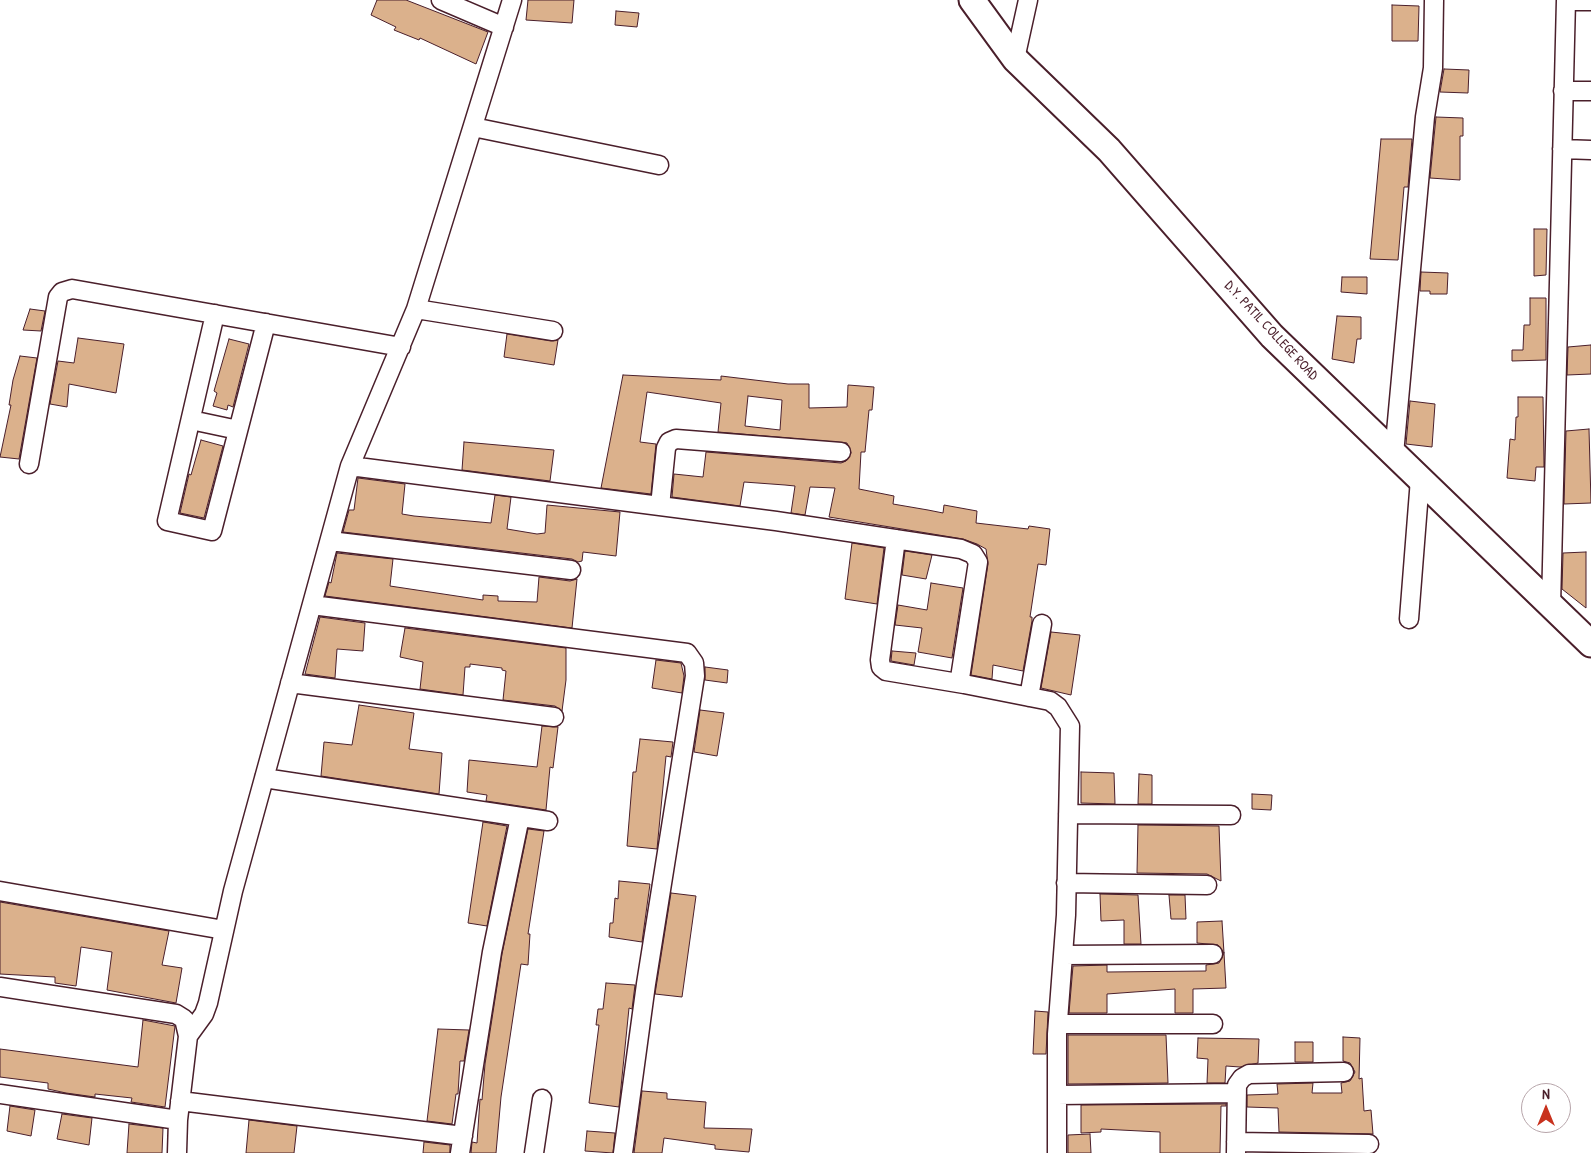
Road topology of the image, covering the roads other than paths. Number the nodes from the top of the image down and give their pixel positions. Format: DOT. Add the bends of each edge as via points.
graph roads {
  1 [pos="441,0"];
  2 [pos="512,0"];
  3 [pos="972,0"];
  4 [pos="1028,0"];
  5 [pos="1434,0"];
  6 [pos="1566,0"];
  7 [pos="1591,1"];
  8 [pos="504,27"];
  9 [pos="1015,59"];
  10 [pos="1563,91"];
  11 [pos="1591,92"];
  12 [pos="473,127"];
  13 [pos="1562,149"];
  14 [pos="1591,150"];
  15 [pos="659,165"];
  16 [pos="416,308"];
  17 [pos="215,314"];
  18 [pos="266,323"];
  19 [pos="553,331"];
  20 [pos="401,347"];
  21 [pos="191,420"];
  22 [pos="238,430"];
  23 [pos="841,452"];
  24 [pos="1394,454"];
  25 [pos="29,464"];
  26 [pos="350,466"];
  27 [pos="1420,479"];
  28 [pos="660,506"];
  29 [pos="896,539"];
  30 [pos="330,540"];
  31 [pos="571,570"];
  32 [pos="312,605"];
  33 [pos="1551,605"];
  34 [pos="1409,619"];
  35 [pos="1042,624"];
  36 [pos="1591,644"];
  37 [pos="290,683"];
  38 [pos="964,684"];
  39 [pos="1030,697"];
  40 [pos="554,717"];
  41 [pos="264,778"];
  42 [pos="1068,814"];
  43 [pos="1231,815"];
  44 [pos="520,817"];
  45 [pos="548,821"];
  46 [pos="1066,883"];
  47 [pos="1207,886"];
  48 [pos="0,891"];
  49 [pos="224,930"];
  50 [pos="1213,954"];
  51 [pos="1063,955"];
  52 [pos="0,987"];
  53 [pos="1058,1024"];
  54 [pos="1213,1024"];
  55 [pos="188,1036"];
  56 [pos="1344,1072"];
  57 [pos="1237,1092"];
  58 [pos="0,1094"];
  59 [pos="1057,1095"];
  60 [pos="542,1099"];
  61 [pos="180,1101"];
  62 [pos="178,1120"];
  63 [pos="461,1144"];
  64 [pos="1369,1144"];
  65 [pos="1236,1148"];
  66 [pos="177,1153"];
  67 [pos="534,1153"];
  68 [pos="623,1153"];
  69 [pos="1057,1153"];
  1 -- 8 [label="street"];
  2 -- 8 [label="street"];
  3 -- 9 [label="street, D.Y. PATIL COLLEGE ROAD"];
  4 -- 9 [label="street"];
  5 -- 24 [label="street" via="1433,68 1425,117"];
  6 -- 7 [label="street"];
  6 -- 10 [label="street"];
  8 -- 12 [label="street"];
  9 -- 24 [label="street, D.Y. PATIL COLLEGE ROAD" via="1109,150 1272,336"];
  10 -- 11 [label="street"];
  10 -- 13 [label="street"];
  12 -- 15 [label="street"];
  12 -- 16 [label="street"];
  13 -- 14 [label="street"];
  13 -- 33 [label="street"];
  16 -- 19 [label="street"];
  16 -- 20 [label="street"];
  17 -- 18 [label="street"];
  17 -- 21 [label="street"];
  17 -- 25 [label="street" via="72,289 62,292 58,297"];
  18 -- 20 [label="street"];
  18 -- 22 [label="street"];
  20 -- 26 [label="street"];
  21 -- 22 [label="street"];
  21 -- 22 [label="street" via="167,521 212,531"];
  23 -- 28 [label="street" via="676,439 666,448"];
  24 -- 27 [label="street, D.Y. PATIL COLLEGE ROAD"];
  26 -- 28 [label="street"];
  26 -- 30 [label="street"];
  27 -- 33 [label="street, D.Y. PATIL COLLEGE ROAD"];
  27 -- 34 [label="street"];
  28 -- 29 [label="street"];
  29 -- 38 [label="street" via="961,549 973,554 978,562 960,670"];
  29 -- 38 [label="street" via="881,667 886,671"];
  30 -- 31 [label="street"];
  30 -- 32 [label="street"];
  32 -- 37 [label="street"];
  32 -- 68 [label="street" via="687,653 694,663 695,676"];
  33 -- 36 [label="street, D.Y. PATIL COLLEGE ROAD"];
  35 -- 39 [label="street"];
  37 -- 40 [label="street"];
  37 -- 41 [label="street"];
  38 -- 39 [label="street"];
  39 -- 42 [label="street" via="1050,701 1070,726"];
  41 -- 44 [label="street"];
  41 -- 49 [label="street"];
  42 -- 43 [label="street"];
  42 -- 46 [label="street"];
  44 -- 45 [label="street"];
  44 -- 63 [label="street" via="492,952"];
  46 -- 47 [label="street"];
  46 -- 51 [label="street"];
  48 -- 49 [label="street"];
  49 -- 55 [label="street" via="208,1003"];
  50 -- 51 [label="street"];
  51 -- 53 [label="street"];
  52 -- 55 [label="street" via="176,1014 184,1019"];
  53 -- 54 [label="street"];
  53 -- 59 [label="street"];
  55 -- 61 [label="street"];
  56 -- 57 [label="street" via="1249,1074 1237,1084"];
  57 -- 59 [label="street"];
  57 -- 65 [label="street"];
  58 -- 62 [label="street"];
  59 -- 69 [label="street"];
  60 -- 67 [label="street"];
  61 -- 62 [label="street"];
  61 -- 63 [label="street"];
  62 -- 66 [label="street"];
  64 -- 65 [label="street"];
}
